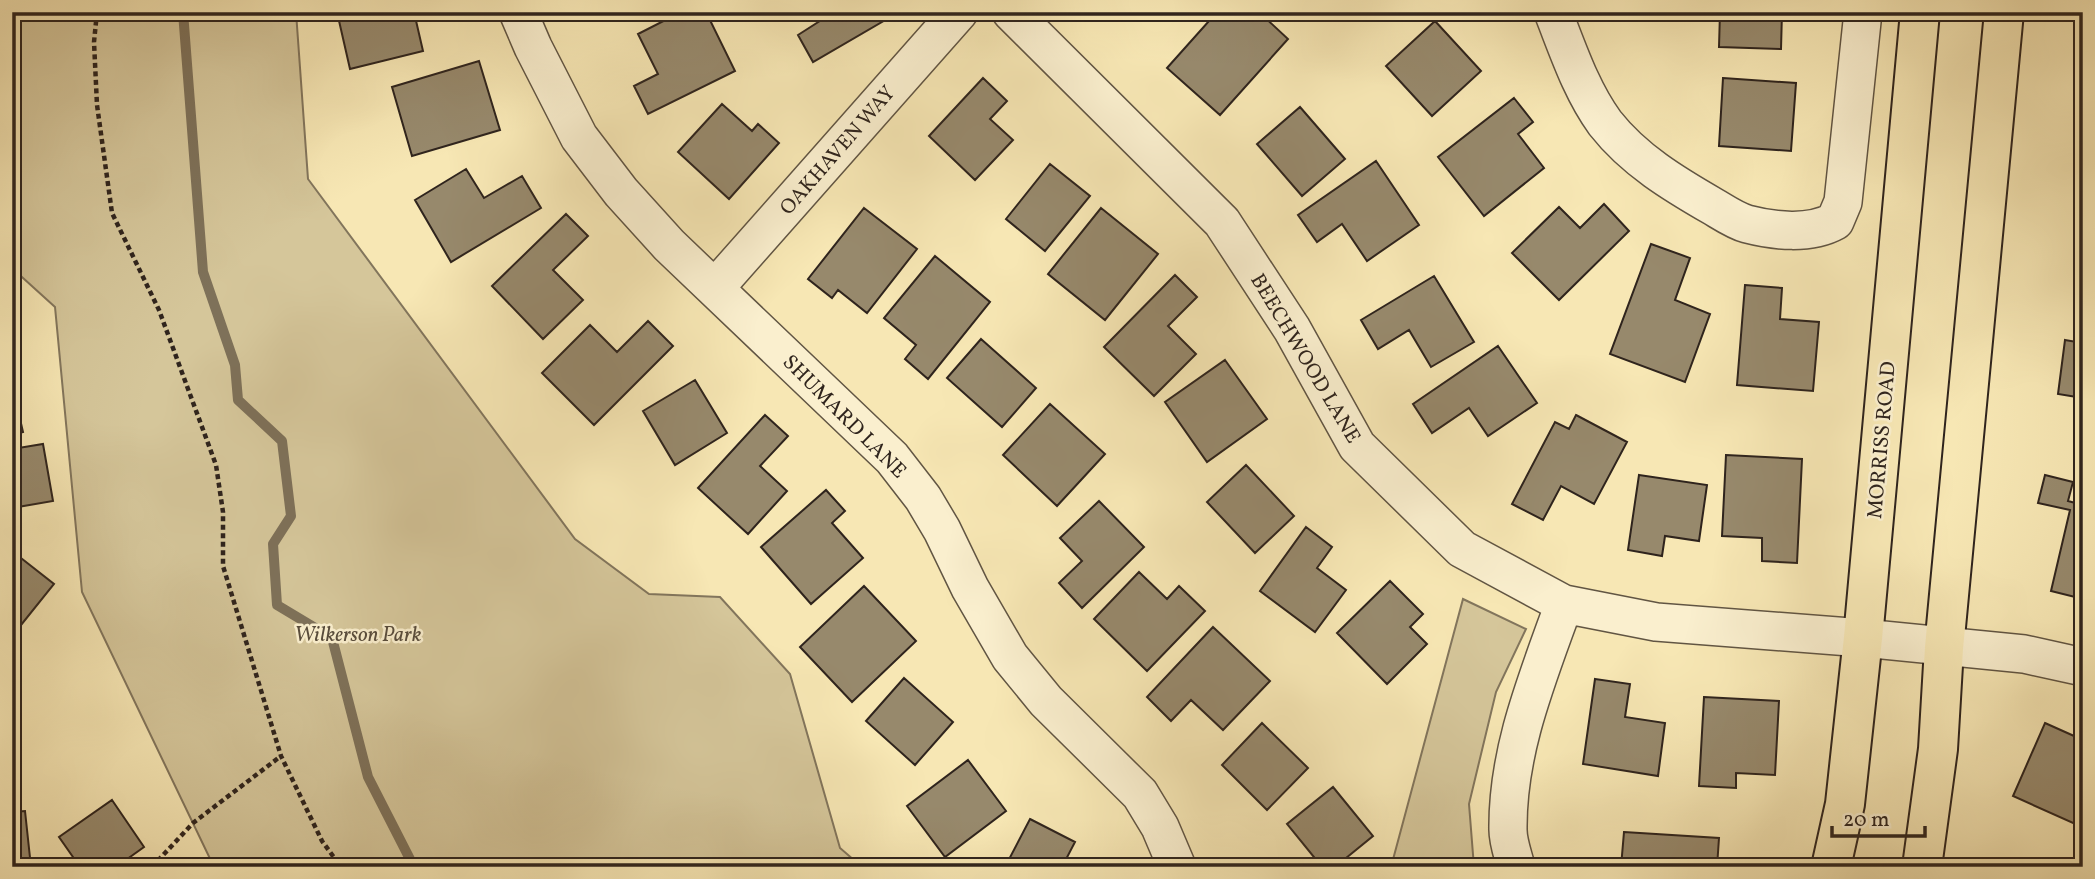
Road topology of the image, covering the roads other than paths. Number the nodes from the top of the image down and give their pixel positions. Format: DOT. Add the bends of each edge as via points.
graph roads {
  1 [pos="518,12"];
  2 [pos="959,12"];
  3 [pos="1011,12"];
  4 [pos="1553,12"];
  5 [pos="1863,12"];
  6 [pos="1920,12"];
  7 [pos="2004,12"];
  8 [pos="715,288"];
  9 [pos="1564,604"];
  10 [pos="1863,638"];
  11 [pos="1944,648"];
  12 [pos="2083,667"];
  13 [pos="1177,867"];
  14 [pos="1516,867"];
  15 [pos="1831,867"];
  16 [pos="1922,867"];
  1 -- 8 [label="street, SHUMARD LANE" via="579,137 621,192"];
  2 -- 8 [label="street, OAKHAVEN WAY"];
  3 -- 9 [label="street, BEECHWOOD LANE" via="1222,222 1292,329 1357,446 1462,549"];
  4 -- 5 [label="street" via="1581,84 1606,123 1633,152 1672,183 1744,223 1814,230 1835,221 1843,202"];
  6 -- 10 [label="main road, MORRISS ROAD"];
  7 -- 11 [label="main road"];
  8 -- 13 [label="street, SHUMARD LANE" via="892,458 942,530 1010,657 1046,701 1140,794"];
  9 -- 10 [label="street, BEECHWOOD LANE" via="1656,622"];
  9 -- 14 [label="street" via="1528,703 1512,768 1508,832"];
  10 -- 11 [label="street, BEECHWOOD LANE"];
  10 -- 15 [label="main road, MORRISS ROAD" via="1845,804"];
  11 -- 12 [label="street, BEECHWOOD LANE" via="2024,654"];
  11 -- 16 [label="main road" via="1938,749"];
}
